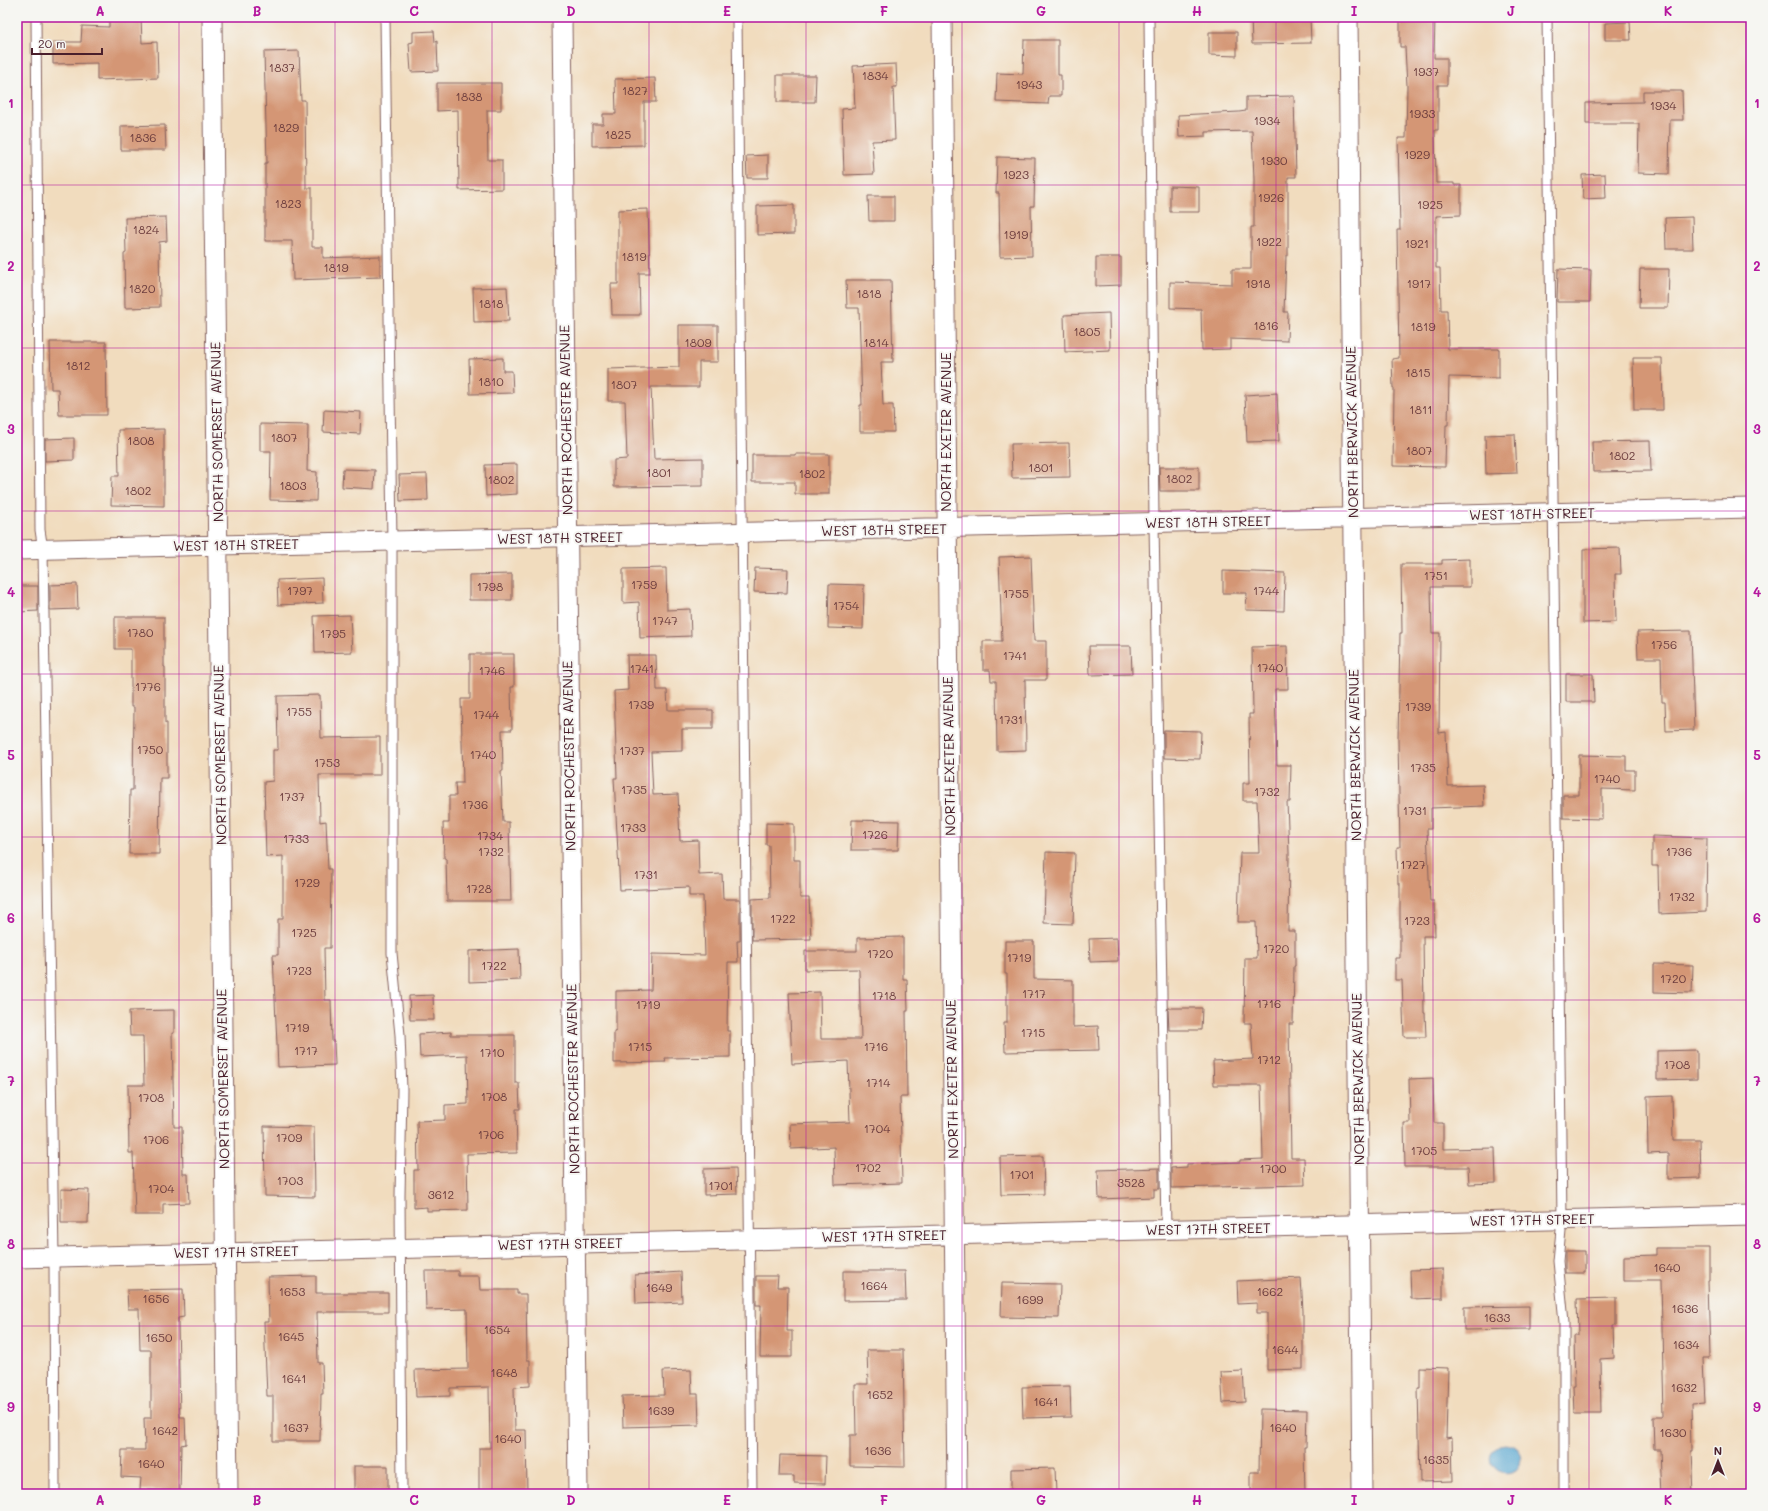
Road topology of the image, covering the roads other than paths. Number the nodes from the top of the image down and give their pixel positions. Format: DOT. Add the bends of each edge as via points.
graph roads {
  1 [pos="36,17"];
  2 [pos="212,17"];
  3 [pos="385,17"];
  4 [pos="562,17"];
  5 [pos="737,17"];
  6 [pos="942,17"];
  7 [pos="1149,17"];
  8 [pos="1348,17"];
  9 [pos="1548,17"];
  10 [pos="1751,508"];
  11 [pos="1553,513"];
  12 [pos="1353,518"];
  13 [pos="1154,523"];
  14 [pos="946,529"];
  15 [pos="742,534"];
  16 [pos="567,538"];
  17 [pos="392,542"];
  18 [pos="218,545"];
  19 [pos="17,550"];
  20 [pos="43,550"];
  21 [pos="1751,1215"];
  22 [pos="1562,1220"];
  23 [pos="1360,1225"];
  24 [pos="1166,1230"];
  25 [pos="954,1235"];
  26 [pos="749,1240"];
  27 [pos="575,1244"];
  28 [pos="400,1248"];
  29 [pos="225,1253"];
  30 [pos="54,1257"];
  31 [pos="17,1258"];
  32 [pos="55,1494"];
  33 [pos="228,1494"];
  34 [pos="402,1494"];
  35 [pos="578,1494"];
  36 [pos="752,1494"];
  37 [pos="957,1494"];
  38 [pos="1362,1494"];
  39 [pos="1564,1494"];
  1 -- 20 [label="lane" via="40,530"];
  2 -- 18 [label="street, NORTH SOMERSET AVENUE"];
  3 -- 17 [label="lane"];
  4 -- 16 [label="street, NORTH ROCHESTER AVENUE"];
  5 -- 15 [label="lane"];
  6 -- 14 [label="street, NORTH EXETER AVENUE"];
  7 -- 13 [label="lane"];
  8 -- 12 [label="street, NORTH BERWICK AVENUE"];
  9 -- 11 [label="lane"];
  10 -- 11 [label="street, WEST 18TH STREET"];
  11 -- 12 [label="street, WEST 18TH STREET"];
  11 -- 22 [label="lane"];
  12 -- 13 [label="street, WEST 18TH STREET"];
  12 -- 23 [label="street, NORTH BERWICK AVENUE"];
  13 -- 14 [label="street, WEST 18TH STREET"];
  13 -- 24 [label="lane"];
  14 -- 15 [label="street, WEST 18TH STREET"];
  14 -- 25 [label="street, NORTH EXETER AVENUE"];
  15 -- 16 [label="street, WEST 18TH STREET"];
  15 -- 26 [label="lane"];
  16 -- 17 [label="street, WEST 18TH STREET"];
  16 -- 27 [label="street, NORTH ROCHESTER AVENUE"];
  17 -- 18 [label="street, WEST 18TH STREET"];
  17 -- 28 [label="lane" via="392,953 400,1035 402,1090"];
  18 -- 20 [label="street, WEST 18TH STREET"];
  18 -- 29 [label="street, NORTH SOMERSET AVENUE"];
  19 -- 20 [label="street, WEST 18TH STREET"];
  20 -- 30 [label="lane"];
  21 -- 22 [label="street, WEST 17TH STREET"];
  22 -- 23 [label="street, WEST 17TH STREET"];
  22 -- 39 [label="lane" via="1558,1261 1564,1322"];
  23 -- 24 [label="street, WEST 17TH STREET"];
  23 -- 38 [label="street, NORTH BERWICK AVENUE"];
  24 -- 25 [label="street, WEST 17TH STREET"];
  25 -- 26 [label="street, WEST 17TH STREET"];
  25 -- 37 [label="street, NORTH EXETER AVENUE"];
  26 -- 27 [label="street, WEST 17TH STREET"];
  26 -- 36 [label="lane"];
  27 -- 28 [label="street, WEST 17TH STREET"];
  27 -- 35 [label="street, NORTH ROCHESTER AVENUE"];
  28 -- 29 [label="street, WEST 17TH STREET"];
  28 -- 34 [label="lane"];
  29 -- 30 [label="street, WEST 17TH STREET"];
  29 -- 33 [label="street, NORTH SOMERSET AVENUE"];
  30 -- 31 [label="street, WEST 17TH STREET"];
  30 -- 32 [label="lane"];
}
